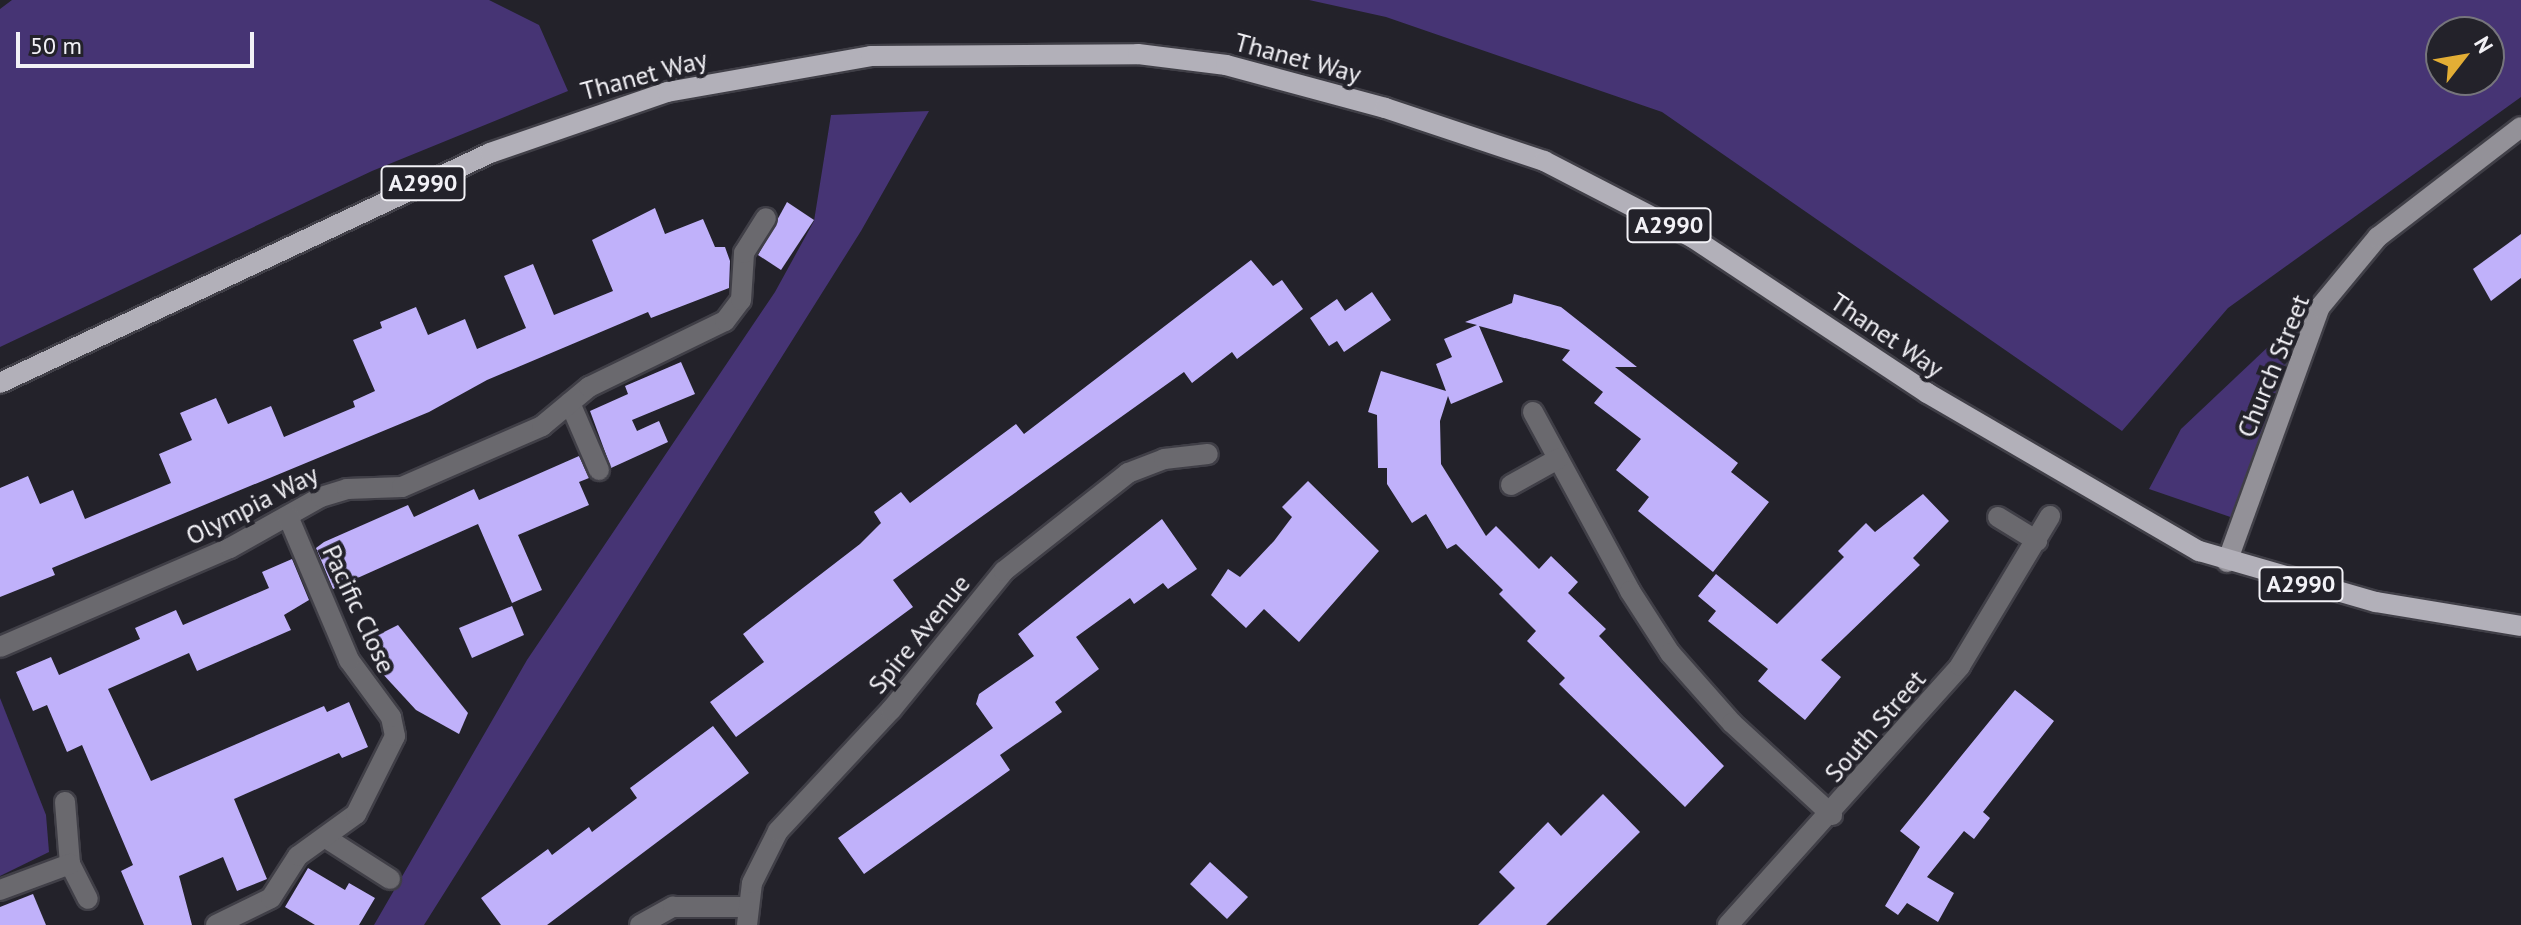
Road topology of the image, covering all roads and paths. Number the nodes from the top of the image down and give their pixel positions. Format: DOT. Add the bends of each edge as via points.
graph roads {
  1 [pos="2521,127"];
  2 [pos="766,218"];
  3 [pos="0,383"];
  4 [pos="570,403"];
  5 [pos="1533,412"];
  6 [pos="1208,454"];
  7 [pos="1558,459"];
  8 [pos="599,470"];
  9 [pos="1511,485"];
  10 [pos="288,516"];
  11 [pos="2050,516"];
  12 [pos="1998,517"];
  13 [pos="2037,541"];
  14 [pos="2227,562"];
  15 [pos="2521,626"];
  16 [pos="0,647"];
  17 [pos="65,802"];
  18 [pos="1832,815"];
  19 [pos="326,838"];
  20 [pos="70,864"];
  21 [pos="390,879"];
  22 [pos="0,890"];
  23 [pos="88,899"];
  24 [pos="748,916"];
  25 [pos="216,925"];
  26 [pos="640,925"];
  27 [pos="1728,925"];
  1 -- 14 [label="street, Church Street" via="2378,237 2320,307"];
  2 -- 4 [label="street, Olympia Way" via="744,253 741,300 725,321 589,387"];
  3 -- 14 [label="main road, Thanet Way / A2990" via="503,148 667,92 871,56 1047,51 1226,65 1385,108 1544,161 1693,238 2090,493"];
  4 -- 8 [label="street"];
  4 -- 10 [label="street, Olympia Way" via="542,426 402,487 336,491"];
  5 -- 7 [label="street"];
  6 -- 24 [label="street, Spire Avenue" via="1164,459 1128,473 1004,571 891,710 778,831 757,867"];
  7 -- 9 [label="street"];
  7 -- 18 [label="street" via="1670,653 1732,723"];
  10 -- 16 [label="street, Olympia Way" via="230,548"];
  10 -- 19 [label="street, Pacific Close" via="349,660 396,726 356,814"];
  11 -- 13 [label="street, South Street"];
  12 -- 13 [label="street"];
  13 -- 18 [label="street, South Street" via="1960,666"];
  14 -- 15 [label="main road, Thanet Way / A2990" via="2376,602"];
  17 -- 20 [label="street"];
  18 -- 27 [label="street, South Street"];
  19 -- 21 [label="street"];
  19 -- 25 [label="street, Pacific Close" via="298,856 271,898"];
  20 -- 22 [label="street"];
  20 -- 23 [label="street"];
  24 -- 26 [label="street" via="673,907"];
}
